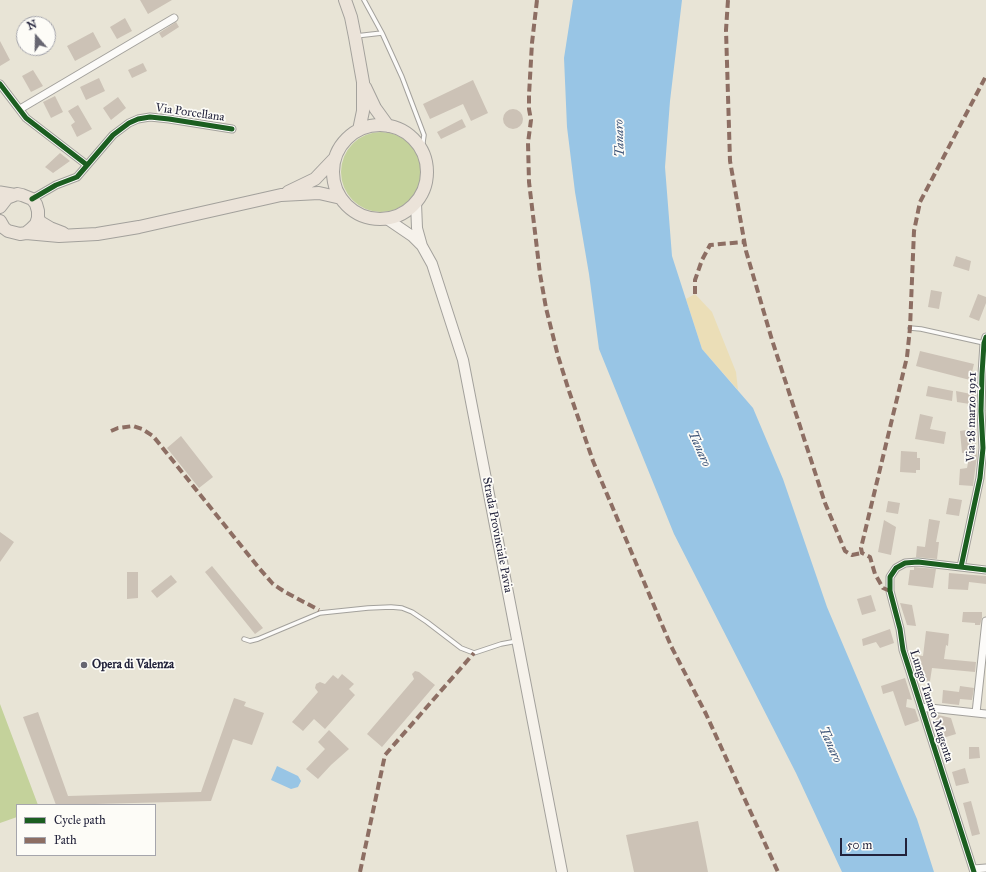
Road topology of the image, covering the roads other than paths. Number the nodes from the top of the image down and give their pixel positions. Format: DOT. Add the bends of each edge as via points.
graph roads {
  1 [pos="345,0"];
  2 [pos="364,0"];
  3 [pos="174,18"];
  4 [pos="382,33"];
  5 [pos="355,37"];
  6 [pos="363,82"];
  7 [pos="0,84"];
  8 [pos="20,109"];
  9 [pos="388,126"];
  10 [pos="232,129"];
  11 [pos="359,130"];
  12 [pos="422,150"];
  13 [pos="336,157"];
  14 [pos="87,165"];
  15 [pos="6,194"];
  16 [pos="281,195"];
  17 [pos="341,198"];
  18 [pos="32,199"];
  19 [pos="416,203"];
  20 [pos="0,207"];
  21 [pos="38,218"];
  22 [pos="387,219"];
  23 [pos="0,222"];
  24 [pos="26,233"];
  25 [pos="76,235"];
  26 [pos="422,246"];
  27 [pos="910,328"];
  28 [pos="985,340"];
  29 [pos="961,567"];
  30 [pos="986,570"];
  31 [pos="319,610"];
  32 [pos="332,611"];
  33 [pos="986,621"];
  34 [pos="244,639"];
  35 [pos="518,641"];
  36 [pos="921,706"];
  37 [pos="976,713"];
  38 [pos="986,714"];
  39 [pos="986,868"];
  40 [pos="973,870"];
  41 [pos="562,872"];
  1 -- 5 [label="main road"];
  2 -- 4 [label="lane"];
  3 -- 8 [label="street"];
  4 -- 5 [label="lane"];
  4 -- 12 [label="lane" via="424,135"];
  5 -- 6 [label="main road"];
  6 -- 9 [label="main road" via="374,108"];
  6 -- 11 [label="main road" via="363,111"];
  7 -- 8 [label="street"];
  8 -- 14 [label="street" via="26,118"];
  9 -- 11 [label="main road" via="373,126"];
  9 -- 12 [label="main road" via="402,130"];
  10 -- 14 [label="street, Via Porcellana" via="150,117 138,119 113,135"];
  11 -- 13 [label="main road" via="341,146"];
  12 -- 19 [label="main road" via="427,177"];
  13 -- 16 [label="main road" via="315,179"];
  13 -- 17 [label="main road" via="333,171 335,185"];
  14 -- 18 [label="street, Via Porcellana" via="77,176"];
  15 -- 18 [label="main road" via="22,195"];
  15 -- 20 [label="main road"];
  16 -- 17 [label="main road" via="319,192"];
  16 -- 25 [label="main road" via="139,227"];
  17 -- 22 [label="main road" via="361,215"];
  18 -- 21 [label="main road" via="36,204"];
  19 -- 22 [label="main road" via="398,216"];
  19 -- 26 [label="main road, Strada Provinciale Pavia" via="417,228"];
  21 -- 24 [label="main road" via="32,229"];
  21 -- 25 [label="main road" via="50,228"];
  22 -- 26 [label="main road"];
  23 -- 24 [label="main road" via="8,231"];
  24 -- 25 [label="main road"];
  26 -- 35 [label="main road, Strada Provinciale Pavia" via="432,264 463,360"];
  27 -- 28 [label="lane"];
  28 -- 29 [label="street, Via 28 marzo 1921" via="980,478"];
  29 -- 30 [label="street, Lungo Tanaro Magenta"];
  29 -- 36 [label="street, Lungo Tanaro Magenta" via="905,563 896,568 890,576 890,591 903,650"];
  31 -- 32 [label="lane"];
  32 -- 34 [label="lane" via="316,614 258,639"];
  32 -- 35 [label="lane" via="402,608 427,622 461,648 474,653"];
  33 -- 37 [label="street"];
  35 -- 41 [label="main road, Strada Provinciale Pavia"];
  36 -- 37 [label="street"];
  36 -- 40 [label="street, Lungo Tanaro Magenta"];
  37 -- 38 [label="street"];
  39 -- 40 [label="street"];
}
